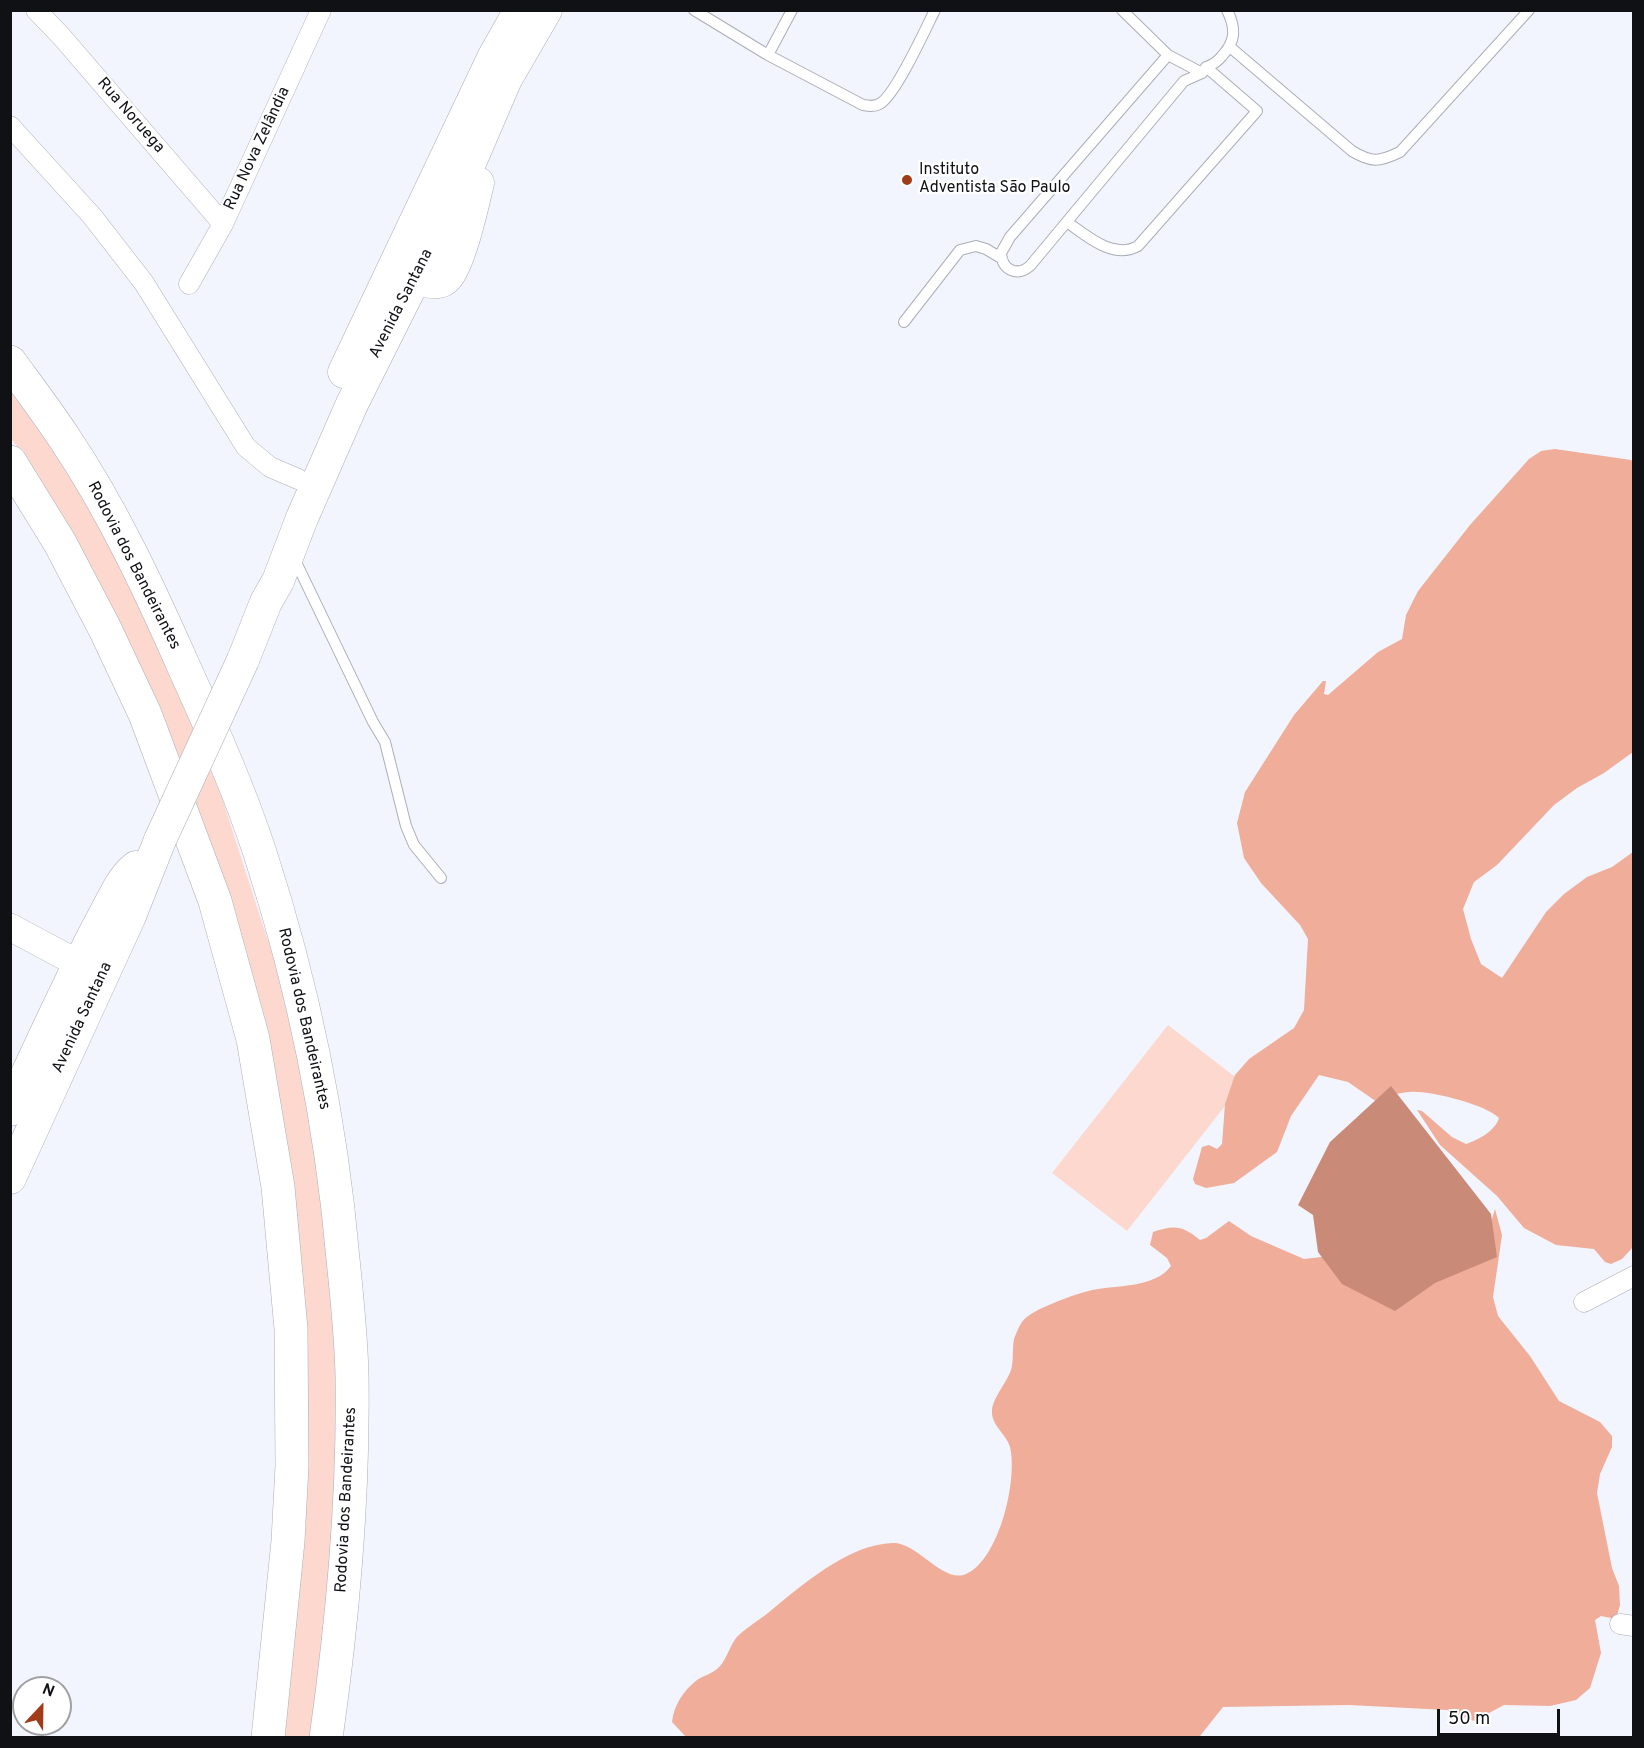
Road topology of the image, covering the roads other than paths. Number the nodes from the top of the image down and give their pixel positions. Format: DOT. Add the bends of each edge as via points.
graph roads {
  1 [pos="36,10"];
  2 [pos="321,10"];
  3 [pos="520,10"];
  4 [pos="546,10"];
  5 [pos="694,10"];
  6 [pos="792,10"];
  7 [pos="935,10"];
  8 [pos="1122,10"];
  9 [pos="1227,10"];
  10 [pos="1529,10"];
  11 [pos="1230,47"];
  12 [pos="768,55"];
  13 [pos="1168,55"];
  14 [pos="1204,70"];
  15 [pos="10,126"];
  16 [pos="1066,222"];
  17 [pos="223,224"];
  18 [pos="406,242"];
  19 [pos="1001,258"];
  20 [pos="418,273"];
  21 [pos="189,284"];
  22 [pos="904,322"];
  23 [pos="10,362"];
  24 [pos="10,462"];
  25 [pos="298,479"];
  26 [pos="290,550"];
  27 [pos="266,602"];
  28 [pos="156,849"];
  29 [pos="441,878"];
  30 [pos="10,927"];
  31 [pos="79,964"];
  32 [pos="10,1110"];
  33 [pos="10,1178"];
  34 [pos="1634,1276"];
  35 [pos="1584,1302"];
  36 [pos="268,1737"];
  37 [pos="326,1737"];
  1 -- 17 [label="street, Rua Noruega"];
  2 -- 17 [label="street, Rua Nova Zelândia"];
  3 -- 18 [label="main road, Avenida Santana" via="493,58"];
  4 -- 20 [label="main road" via="500,95 484,164 452,268 446,279 435,283"];
  5 -- 12 [label="lane"];
  6 -- 12 [label="lane"];
  7 -- 12 [label="lane" via="900,77 878,105 863,105"];
  8 -- 13 [label="lane"];
  9 -- 11 [label="lane" via="1234,36"];
  10 -- 11 [label="lane" via="1400,152 1373,161 1352,151"];
  11 -- 14 [label="lane"];
  13 -- 14 [label="lane"];
  13 -- 19 [label="lane" via="1010,237"];
  14 -- 16 [label="lane" via="1184,81"];
  14 -- 16 [label="lane" via="1257,111 1138,246 1119,251"];
  15 -- 25 [label="street" via="92,216 144,283 246,447 270,467"];
  16 -- 19 [label="lane" via="1026,269 1011,270"];
  17 -- 21 [label="street, Rua Nova Zelândia"];
  18 -- 20 [label="main road"];
  18 -- 25 [label="main road, Avenida Santana"];
  19 -- 22 [label="lane" via="976,246 960,250"];
  20 -- 26 [label="main road, Avenida Santana" via="352,404"];
  23 -- 37 [label="highway, Rodovia dos Bandeirantes" via="67,441 117,528 197,695 260,852 310,1037 338,1199 352,1373 351,1454 338,1654"];
  24 -- 36 [label="highway" via="60,543 145,714 215,901 253,1039 278,1187 291,1329 288,1541"];
  25 -- 27 [label="main road, Avenida Santana" via="273,556"];
  26 -- 27 [label="main road, Avenida Santana"];
  26 -- 29 [label="lane" via="385,742 414,845"];
  27 -- 28 [label="main road, Avenida Santana, bridge"];
  28 -- 31 [label="main road, Avenida Santana" via="131,871 120,887"];
  28 -- 33 [label="main road, Avenida Santana" via="139,896"];
  30 -- 31 [label="street"];
  31 -- 32 [label="main road, Avenida Santana"];
  34 -- 35 [label="street"];
}
